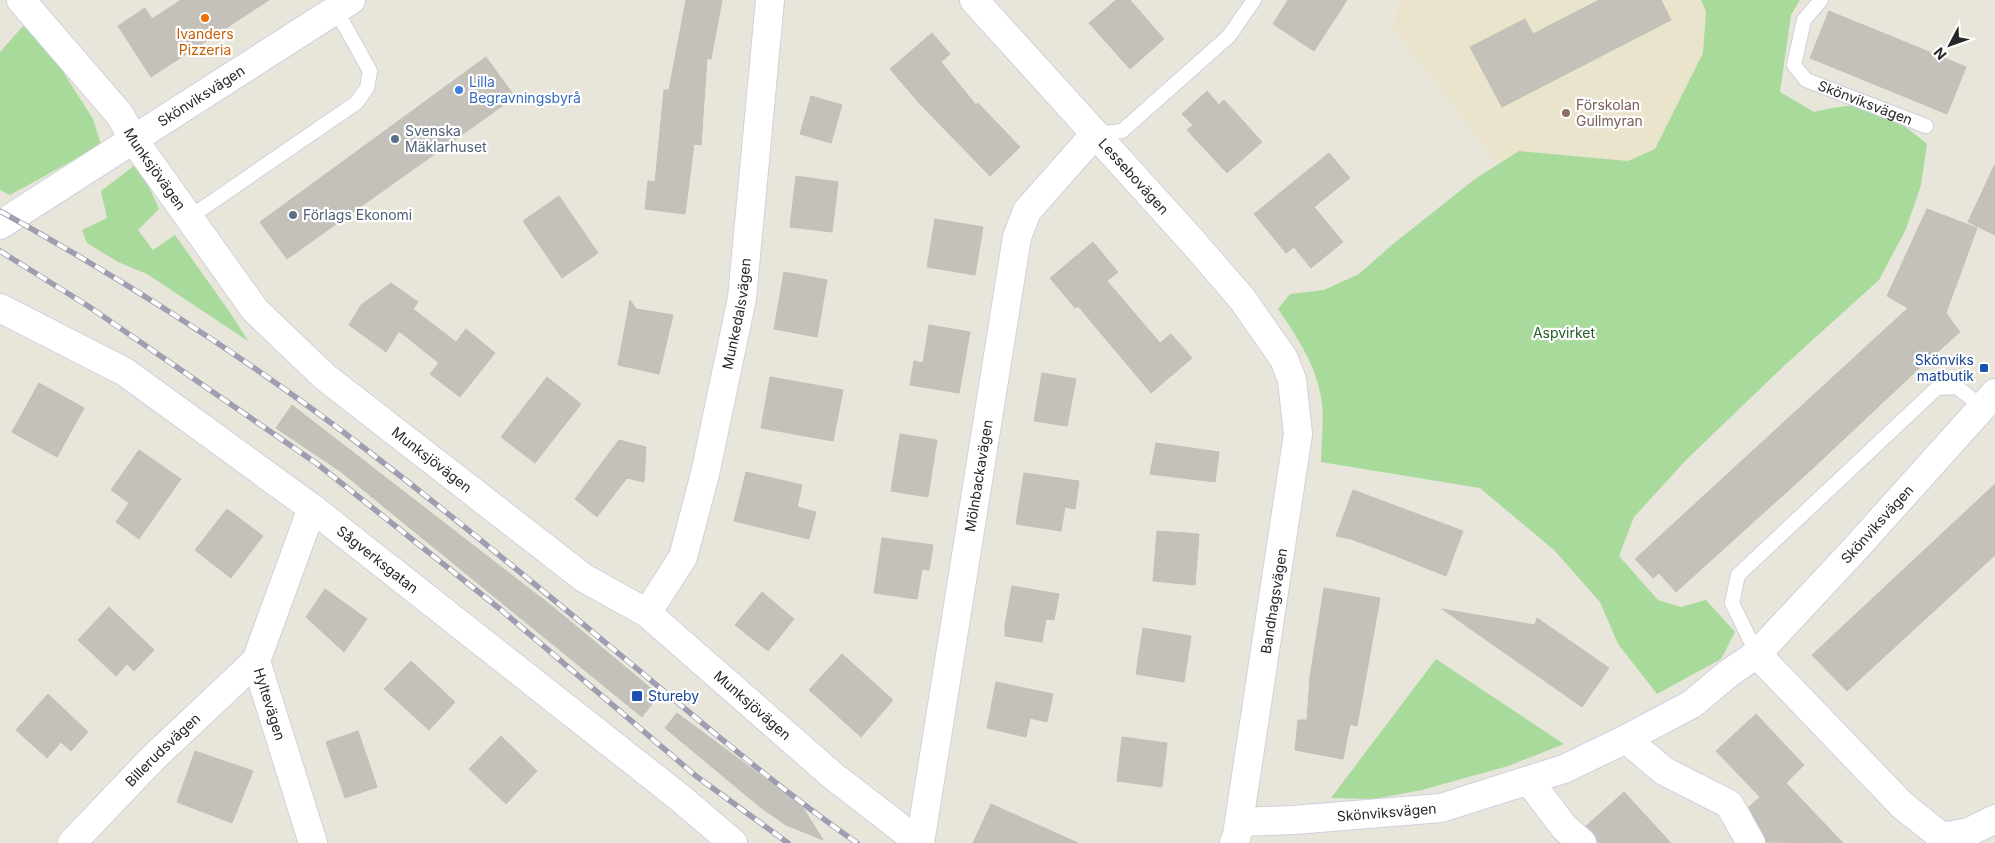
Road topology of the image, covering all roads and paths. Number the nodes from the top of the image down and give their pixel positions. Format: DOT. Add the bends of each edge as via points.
graph roads {
  1 [pos="21,0"];
  2 [pos="770,0"];
  3 [pos="974,0"];
  4 [pos="1254,0"];
  5 [pos="1820,0"];
  6 [pos="343,5"];
  7 [pos="1926,126"];
  8 [pos="1095,134"];
  9 [pos="133,139"];
  10 [pos="190,217"];
  11 [pos="0,225"];
  12 [pos="0,308"];
  13 [pos="1284,359"];
  14 [pos="1989,400"];
  15 [pos="312,508"];
  16 [pos="647,613"];
  17 [pos="1757,654"];
  18 [pos="256,660"];
  19 [pos="1626,739"];
  20 [pos="1529,781"];
  21 [pos="1995,819"];
  22 [pos="1237,832"];
  23 [pos="1963,837"];
  24 [pos="729,842"];
  25 [pos="72,843"];
  26 [pos="313,843"];
  27 [pos="920,843"];
  28 [pos="1582,843"];
  29 [pos="1751,843"];
  1 -- 9 [label="street, Munksjövägen" via="120,115"];
  2 -- 16 [label="street, Munkedalsvägen" via="742,298 705,474 683,557"];
  3 -- 8 [label="street, Lessebovägen"];
  4 -- 8 [label="lane" via="1229,36 1122,130"];
  5 -- 7 [label="lane, Skönviksvägen" via="1804,20 1794,65 1806,80"];
  6 -- 9 [label="street, Skönviksvägen"];
  6 -- 10 [label="lane" via="370,71 367,88 356,103"];
  8 -- 13 [label="street, Lessebovägen" via="1243,300"];
  8 -- 27 [label="street, Mölnbackavägen" via="1027,211 1017,237"];
  9 -- 10 [label="street, Munksjövägen"];
  9 -- 11 [label="street, Skönviksvägen"];
  10 -- 16 [label="street, Munksjövägen" via="255,310 325,377 584,578"];
  12 -- 15 [label="street, Sågverksgatan" via="125,372"];
  13 -- 22 [label="street, Bandhagsvägen" via="1292,380 1298,434"];
  14 -- 17 [label="street, Skönviksvägen"];
  14 -- 17 [label="lane" via="1957,388 1937,388 1738,575 1732,604"];
  15 -- 18 [label="street, Hyltevägen"];
  15 -- 24 [label="street, Sågverksgatan" via="679,797"];
  16 -- 27 [label="street, Munksjövägen" via="832,775"];
  17 -- 19 [label="street, Skönviksvägen" via="1692,704"];
  17 -- 23 [label="street" via="1902,805 1942,837"];
  18 -- 25 [label="street, Billerudsvägen" via="152,759"];
  18 -- 26 [label="street, Hyltevägen"];
  19 -- 20 [label="street, Skönviksvägen" via="1564,769"];
  19 -- 29 [label="street" via="1664,771 1729,804"];
  20 -- 22 [label="street, Skönviksvägen" via="1441,808 1294,820"];
  20 -- 28 [label="street" via="1564,827"];
  21 -- 23 [label="street"];
}
